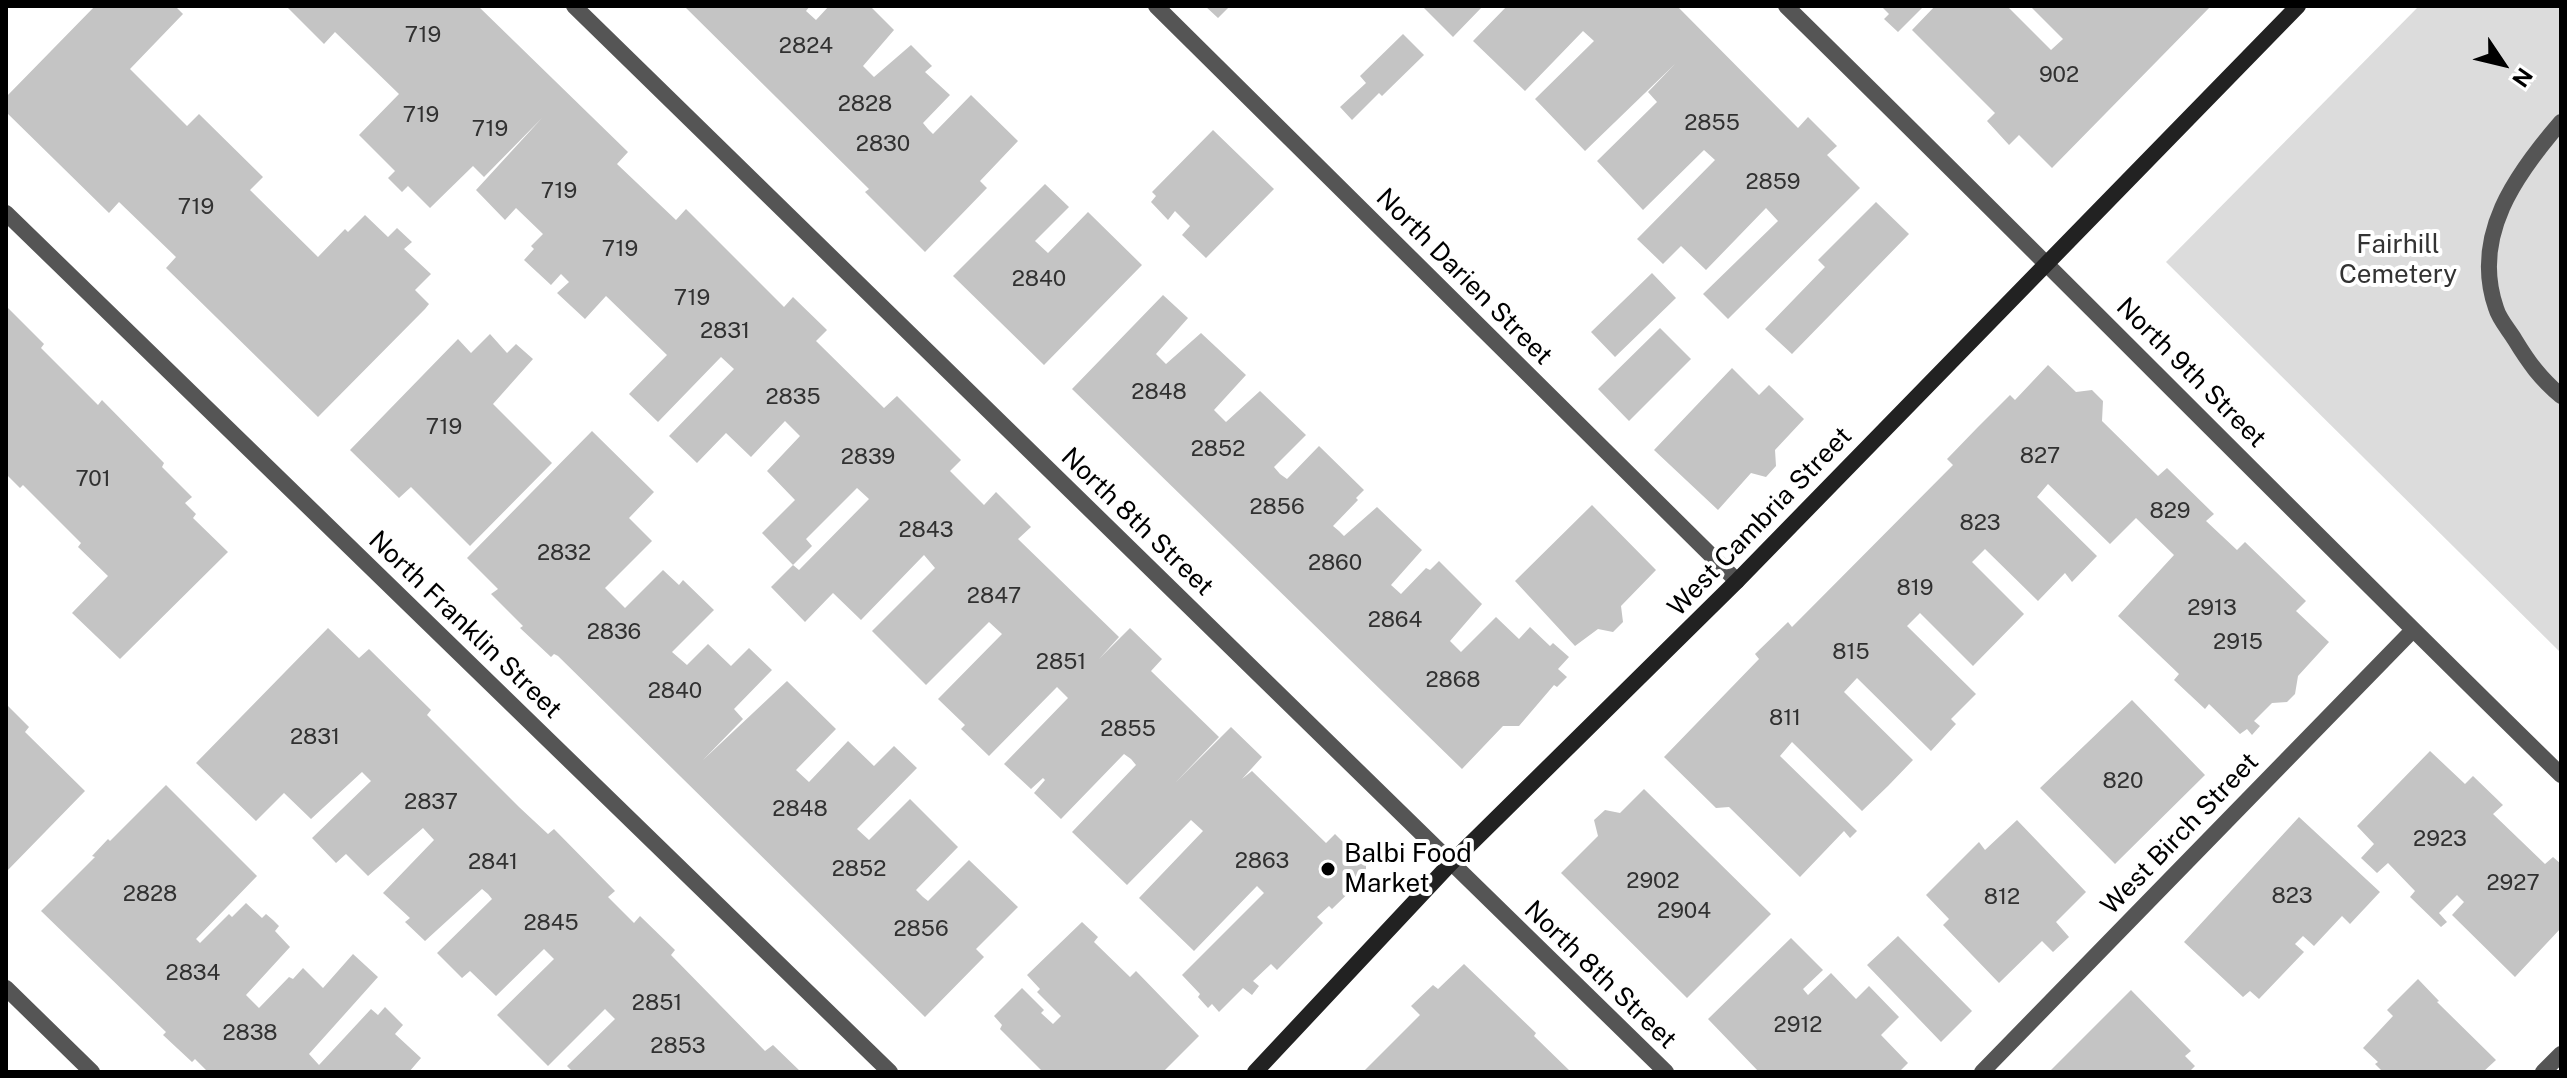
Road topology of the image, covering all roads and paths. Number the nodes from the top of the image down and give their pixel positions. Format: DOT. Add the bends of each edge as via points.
graph roads {
  1 [pos="574,6"];
  2 [pos="1156,6"];
  3 [pos="1786,6"];
  4 [pos="2298,6"];
  5 [pos="2561,122"];
  6 [pos="6,213"];
  7 [pos="2047,262"];
  8 [pos="2561,396"];
  9 [pos="1737,581"];
  10 [pos="2413,630"];
  11 [pos="2561,775"];
  12 [pos="1451,863"];
  13 [pos="6,988"];
  14 [pos="2561,1054"];
  15 [pos="92,1072"];
  16 [pos="890,1072"];
  17 [pos="1255,1072"];
  18 [pos="1666,1072"];
  19 [pos="1982,1072"];
  20 [pos="2543,1072"];
  1 -- 12 [label="street, North 8th Street"];
  2 -- 9 [label="street, North Darien Street"];
  3 -- 7 [label="street, North 9th Street"];
  4 -- 7 [label="street, West Cambria Street"];
  5 -- 8 [label="street" via="2530,157 2496,218 2487,263 2496,310 2536,374"];
  6 -- 16 [label="street, North Franklin Street"];
  7 -- 9 [label="street, West Cambria Street"];
  7 -- 10 [label="street, North 9th Street"];
  9 -- 12 [label="street, West Cambria Street"];
  10 -- 11 [label="street, North 9th Street"];
  10 -- 19 [label="street, West Birch Street"];
  12 -- 17 [label="street, West Cambria Street"];
  12 -- 18 [label="street, North 8th Street"];
  13 -- 15 [label="street"];
  14 -- 20 [label="street"];
}
